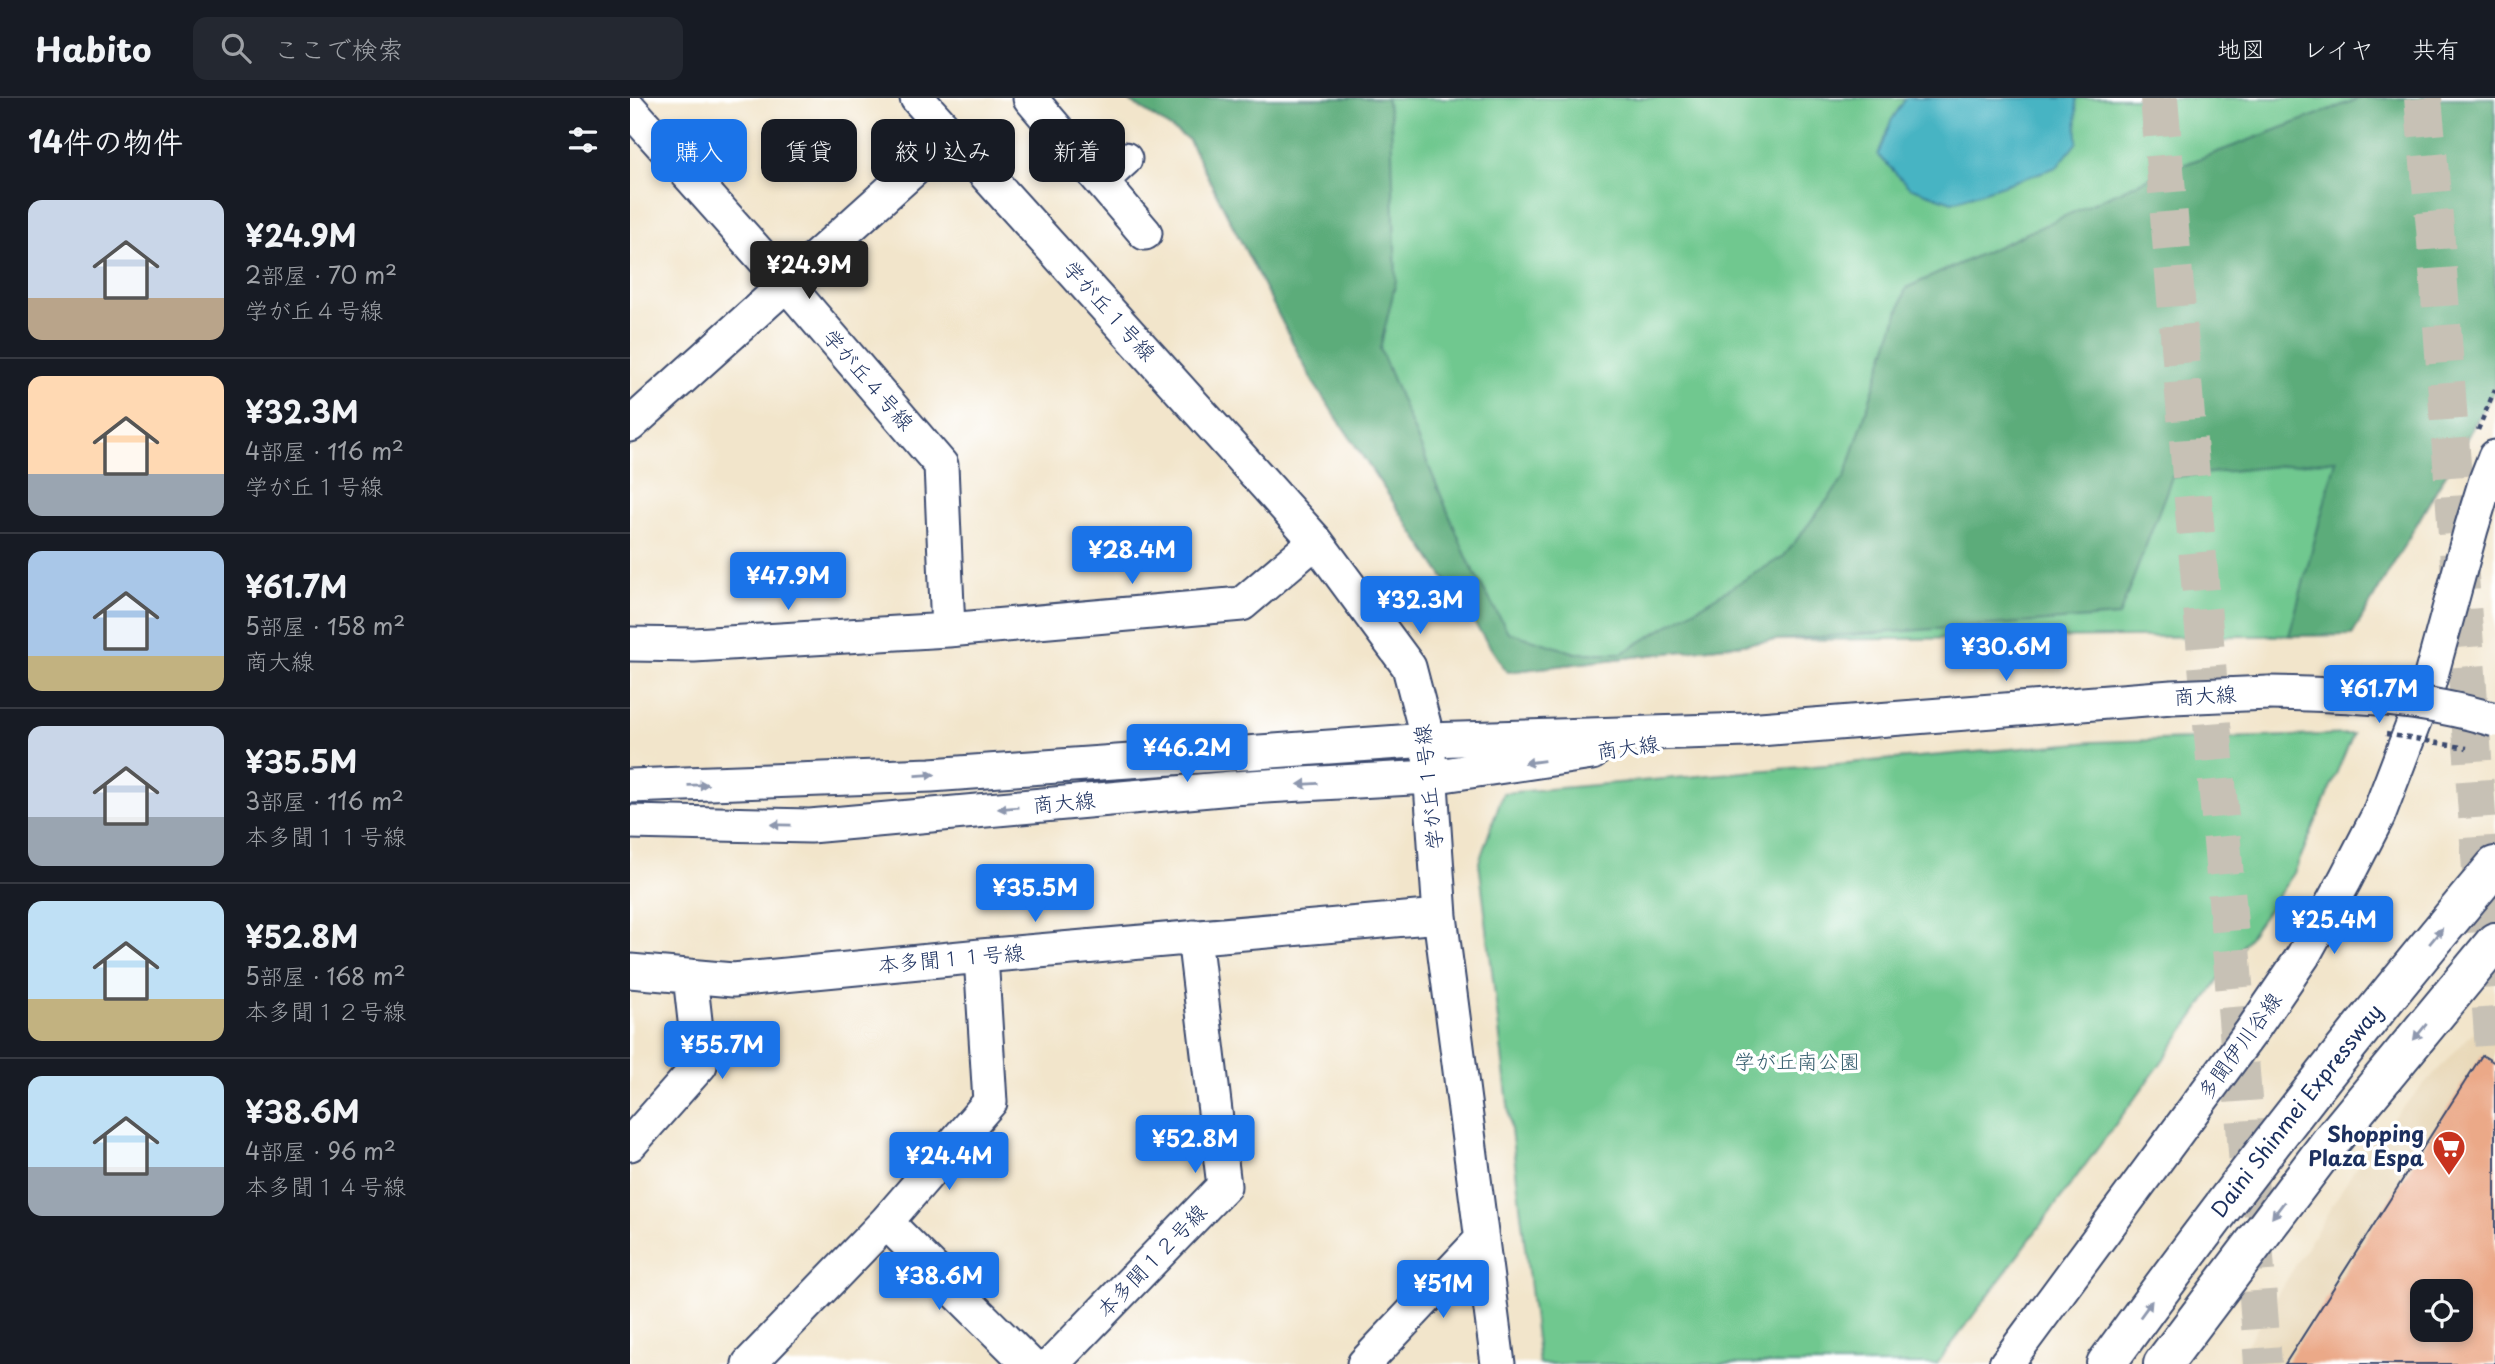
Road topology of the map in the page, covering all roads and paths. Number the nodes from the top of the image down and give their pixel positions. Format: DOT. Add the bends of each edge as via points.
graph roads {
  1 [pos="917,98"];
  2 [pos="1030,98"];
  3 [pos="631,113"];
  4 [pos="936,119"];
  5 [pos="900,182"];
  6 [pos="992,182"];
  7 [pos="1145,233"];
  8 [pos="787,285"];
  9 [pos="630,425"];
  10 [pos="2495,457"];
  11 [pos="1316,541"];
  12 [pos="947,630"];
  13 [pos="630,643"];
  14 [pos="2495,720"];
  15 [pos="1747,730"];
  16 [pos="2379,733"];
  17 [pos="1428,740"];
  18 [pos="2469,748"];
  19 [pos="1430,777"];
  20 [pos="630,786"];
  21 [pos="630,822"];
  22 [pos="2495,866"];
  23 [pos="1440,916"];
  24 [pos="1194,937"];
  25 [pos="2495,942"];
  26 [pos="2495,949"];
  27 [pos="981,956"];
  28 [pos="630,971"];
  29 [pos="691,976"];
  30 [pos="2456,987"];
  31 [pos="630,1144"];
  32 [pos="886,1222"];
  33 [pos="1482,1239"];
  34 [pos="749,1364"];
  35 [pos="1029,1364"];
  36 [pos="1052,1364"];
  37 [pos="1364,1364"];
  38 [pos="1498,1364"];
  39 [pos="2006,1364"];
  40 [pos="2106,1364"];
  41 [pos="2163,1364"];
  1 -- 4 [label="street, 学が丘１号線"];
  2 -- 7 [label="street" via="1113,170"];
  3 -- 8 [label="street, 学が丘４号線"];
  5 -- 8 [label="street"];
  6 -- 11 [label="street, 学が丘１号線"];
  8 -- 9 [label="street"];
  8 -- 12 [label="street, 学が丘４号線" via="941,465"];
  10 -- 39 [label="street, 多聞伊川谷線" via="2429,683 2378,816 2345,880 2303,956 2251,1032"];
  11 -- 12 [label="street" via="1242,604"];
  11 -- 17 [label="street, 学が丘１号線" via="1409,667"];
  12 -- 13 [label="street" via="694,645"];
  14 -- 15 [label="street, 商大線, bridge" via="2374,697 2269,693"];
  15 -- 17 [label="street, 商大線"];
  15 -- 19 [label="street, 商大線, one-way"];
  16 -- 18 [label="path, bridge"];
  17 -- 19 [label="street, 学が丘１号線"];
  20 -- 17 [label="street, 商大線, one-way" via="932,775"];
  19 -- 21 [label="street, 商大線, one-way" via="1232,788 810,826"];
  19 -- 23 [label="street, 学が丘１号線"];
  40 -- 22 [label="highway, Daini Shinmei Expressway, one-way" via="2292,1114"];
  23 -- 24 [label="street, 本多聞１１号線"];
  23 -- 33 [label="street, 学が丘１号線"];
  24 -- 27 [label="street, 本多聞１１号線"];
  24 -- 36 [label="street, 本多聞１２号線" via="1224,1186"];
  25 -- 30 [label="highway"];
  26 -- 30 [label="highway"];
  27 -- 29 [label="street, 本多聞１１号線" via="733,980"];
  27 -- 32 [label="street" via="990,1102"];
  28 -- 29 [label="street, 本多聞１１号線"];
  29 -- 31 [label="street" via="700,1065"];
  30 -- 41 [label="highway, one-way" via="2331,1141"];
  32 -- 34 [label="street"];
  32 -- 35 [label="street"];
  33 -- 37 [label="street"];
  33 -- 38 [label="street, 学が丘１号線"];
}
